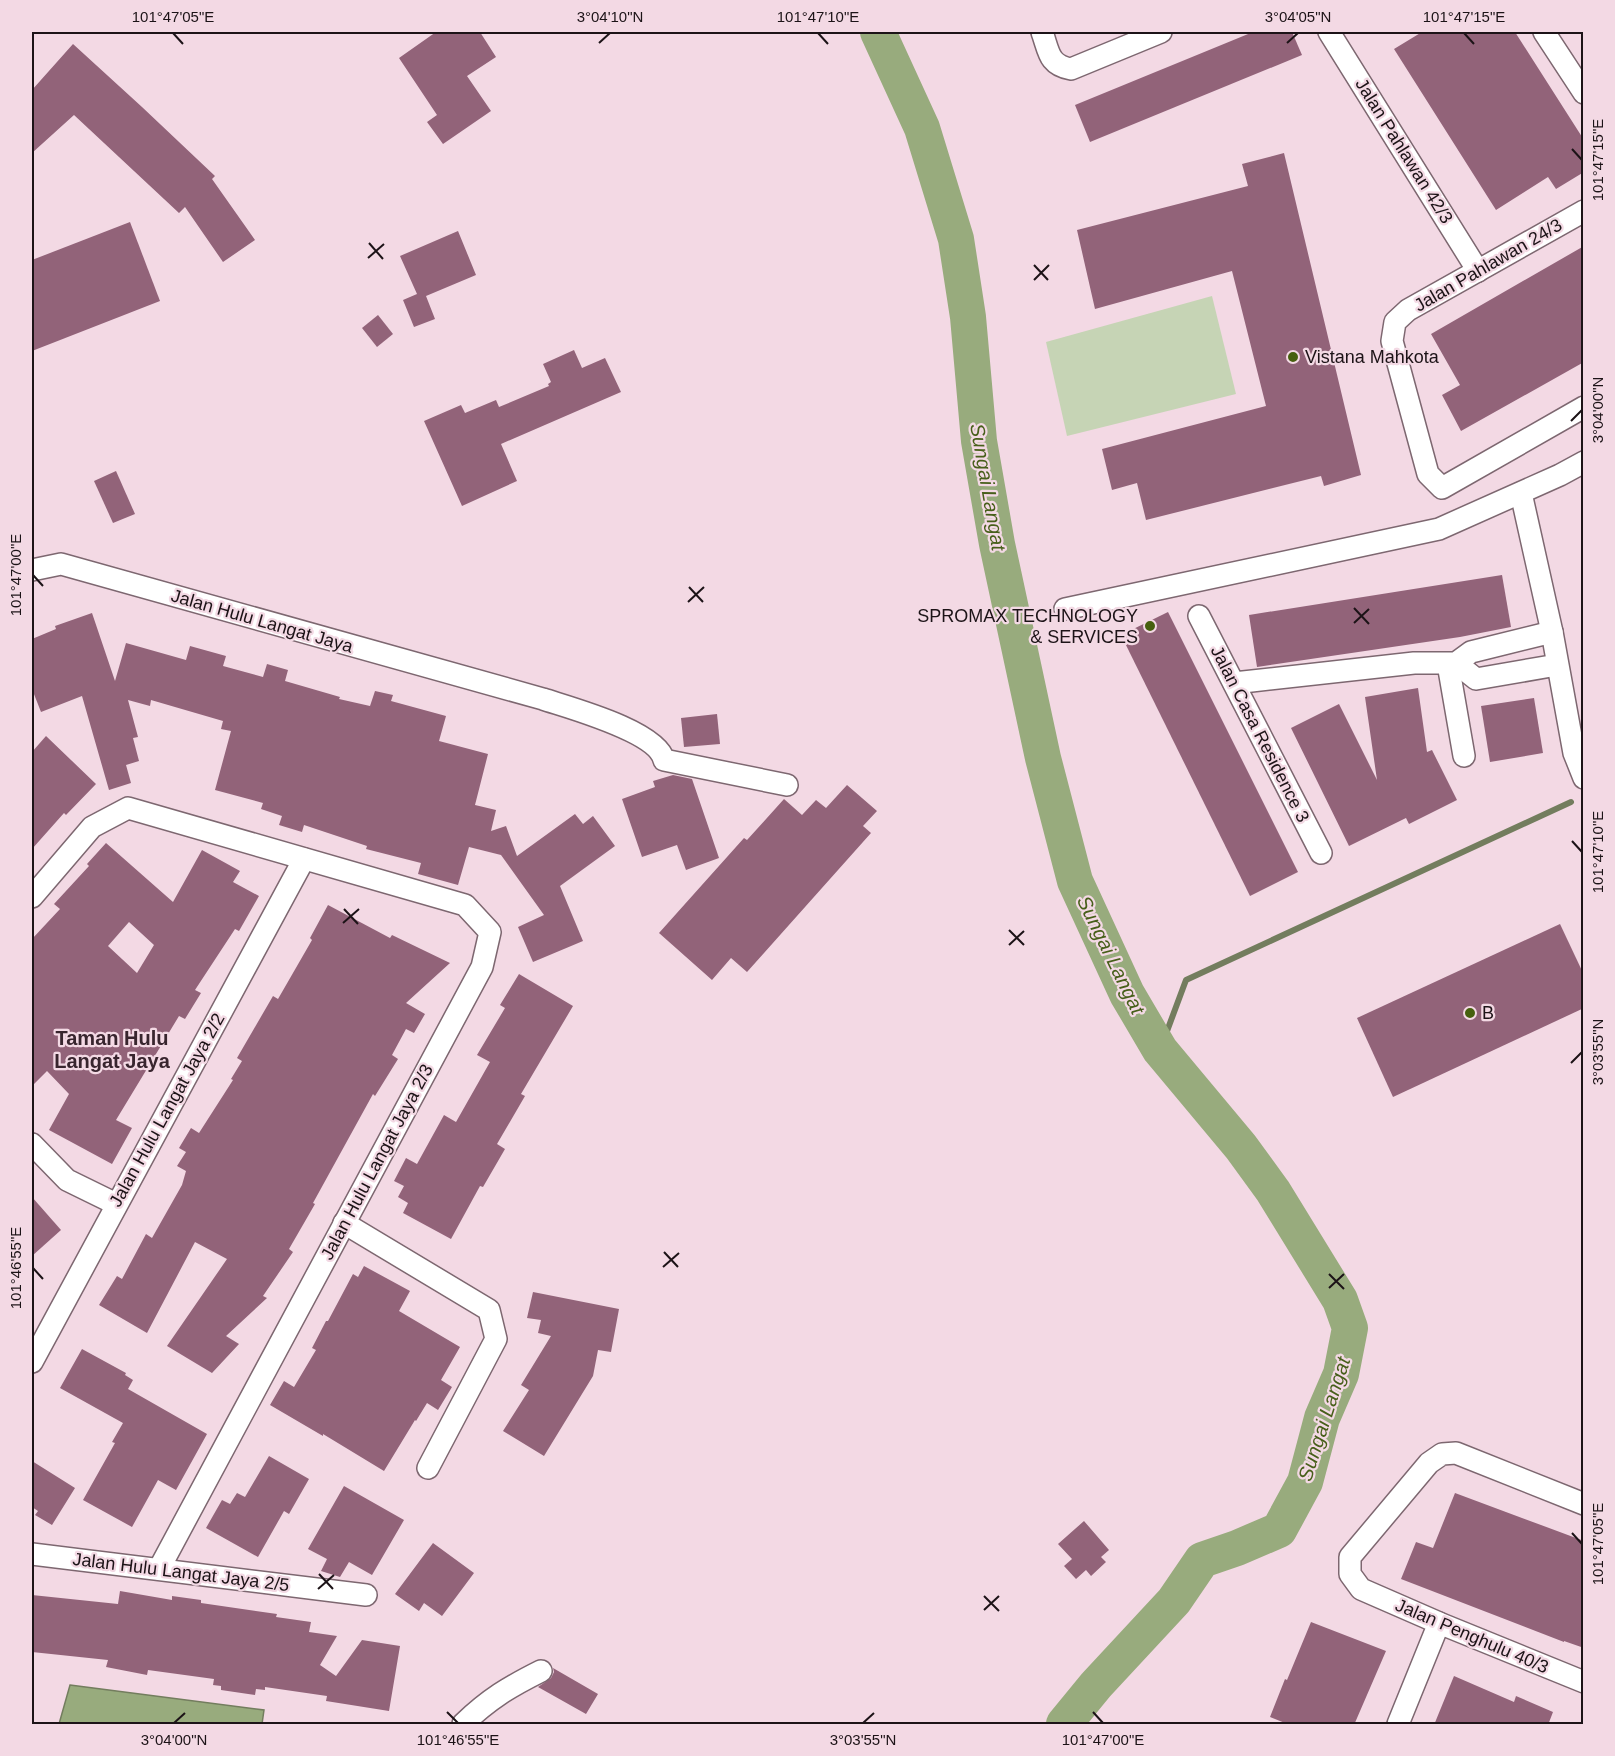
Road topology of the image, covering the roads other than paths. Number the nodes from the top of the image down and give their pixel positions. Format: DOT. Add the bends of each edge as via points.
graph roads {
  1 [pos="1042,32"];
  2 [pos="1161,32"];
  3 [pos="1329,32"];
  4 [pos="1544,32"];
  5 [pos="1584,93"];
  6 [pos="1584,211"];
  7 [pos="1478,271"];
  8 [pos="1584,407"];
  9 [pos="1584,462"];
  10 [pos="1521,493"];
  11 [pos="32,570"];
  12 [pos="1065,609"];
  13 [pos="1199,616"];
  14 [pos="1552,632"];
  15 [pos="1452,664"];
  16 [pos="1557,665"];
  17 [pos="1234,683"];
  18 [pos="1464,756"];
  19 [pos="1584,778"];
  20 [pos="787,785"];
  21 [pos="1321,853"];
  22 [pos="304,859"];
  23 [pos="32,897"];
  24 [pos="32,1144"];
  25 [pos="116,1204"];
  26 [pos="344,1223"];
  27 [pos="32,1362"];
  28 [pos="428,1468"];
  29 [pos="1584,1504"];
  30 [pos="32,1554"];
  31 [pos="159,1569"];
  32 [pos="366,1595"];
  33 [pos="1439,1623"];
  34 [pos="541,1671"];
  35 [pos="1584,1682"];
  36 [pos="463,1725"];
  37 [pos="1398,1725"];
  1 -- 2 [label="street" via="1053,62 1071,69"];
  3 -- 7 [label="street, Jalan Pahlawan 42/3"];
  4 -- 5 [label="street"];
  6 -- 7 [label="street, Jalan Pahlawan 24/3"];
  7 -- 8 [label="street, Jalan Pahlawan 24/3" via="1408,310 1395,322 1392,341 1428,474 1442,488"];
  9 -- 10 [label="street"];
  10 -- 12 [label="street" via="1439,529"];
  10 -- 14 [label="street"];
  11 -- 20 [label="street, Jalan Hulu Langat Jaya" via="61,564 551,702 645,737 655,744 664,760"];
  13 -- 17 [label="street, Jalan Casa Residence 3"];
  14 -- 15 [label="street" via="1471,652"];
  14 -- 16 [label="street"];
  15 -- 16 [label="street" via="1476,679"];
  15 -- 17 [label="street" via="1414,663"];
  15 -- 18 [label="street"];
  16 -- 19 [label="street" via="1574,753"];
  17 -- 21 [label="street, Jalan Casa Residence 3"];
  22 -- 23 [label="street" via="128,808 92,827"];
  22 -- 25 [label="street, Jalan Hulu Langat Jaya 2/2"];
  22 -- 26 [label="street, Jalan Hulu Langat Jaya 2/3" via="465,905 490,932 482,967"];
  24 -- 25 [label="street" via="67,1180"];
  25 -- 27 [label="street, Jalan Hulu Langat Jaya 2/2"];
  26 -- 28 [label="street" via="489,1310 496,1340"];
  26 -- 31 [label="street, Jalan Hulu Langat Jaya 2/3"];
  29 -- 33 [label="street, Jalan Penghulu 40/3" via="1456,1453 1442,1454 1429,1463 1350,1557 1350,1574 1361,1589"];
  30 -- 31 [label="street, Jalan Hulu Langat Jaya 2/5"];
  31 -- 32 [label="street, Jalan Hulu Langat Jaya 2/5"];
  33 -- 35 [label="street, Jalan Penghulu 40/3"];
  33 -- 37 [label="street"];
  34 -- 36 [label="street" via="505,1689"];
}
